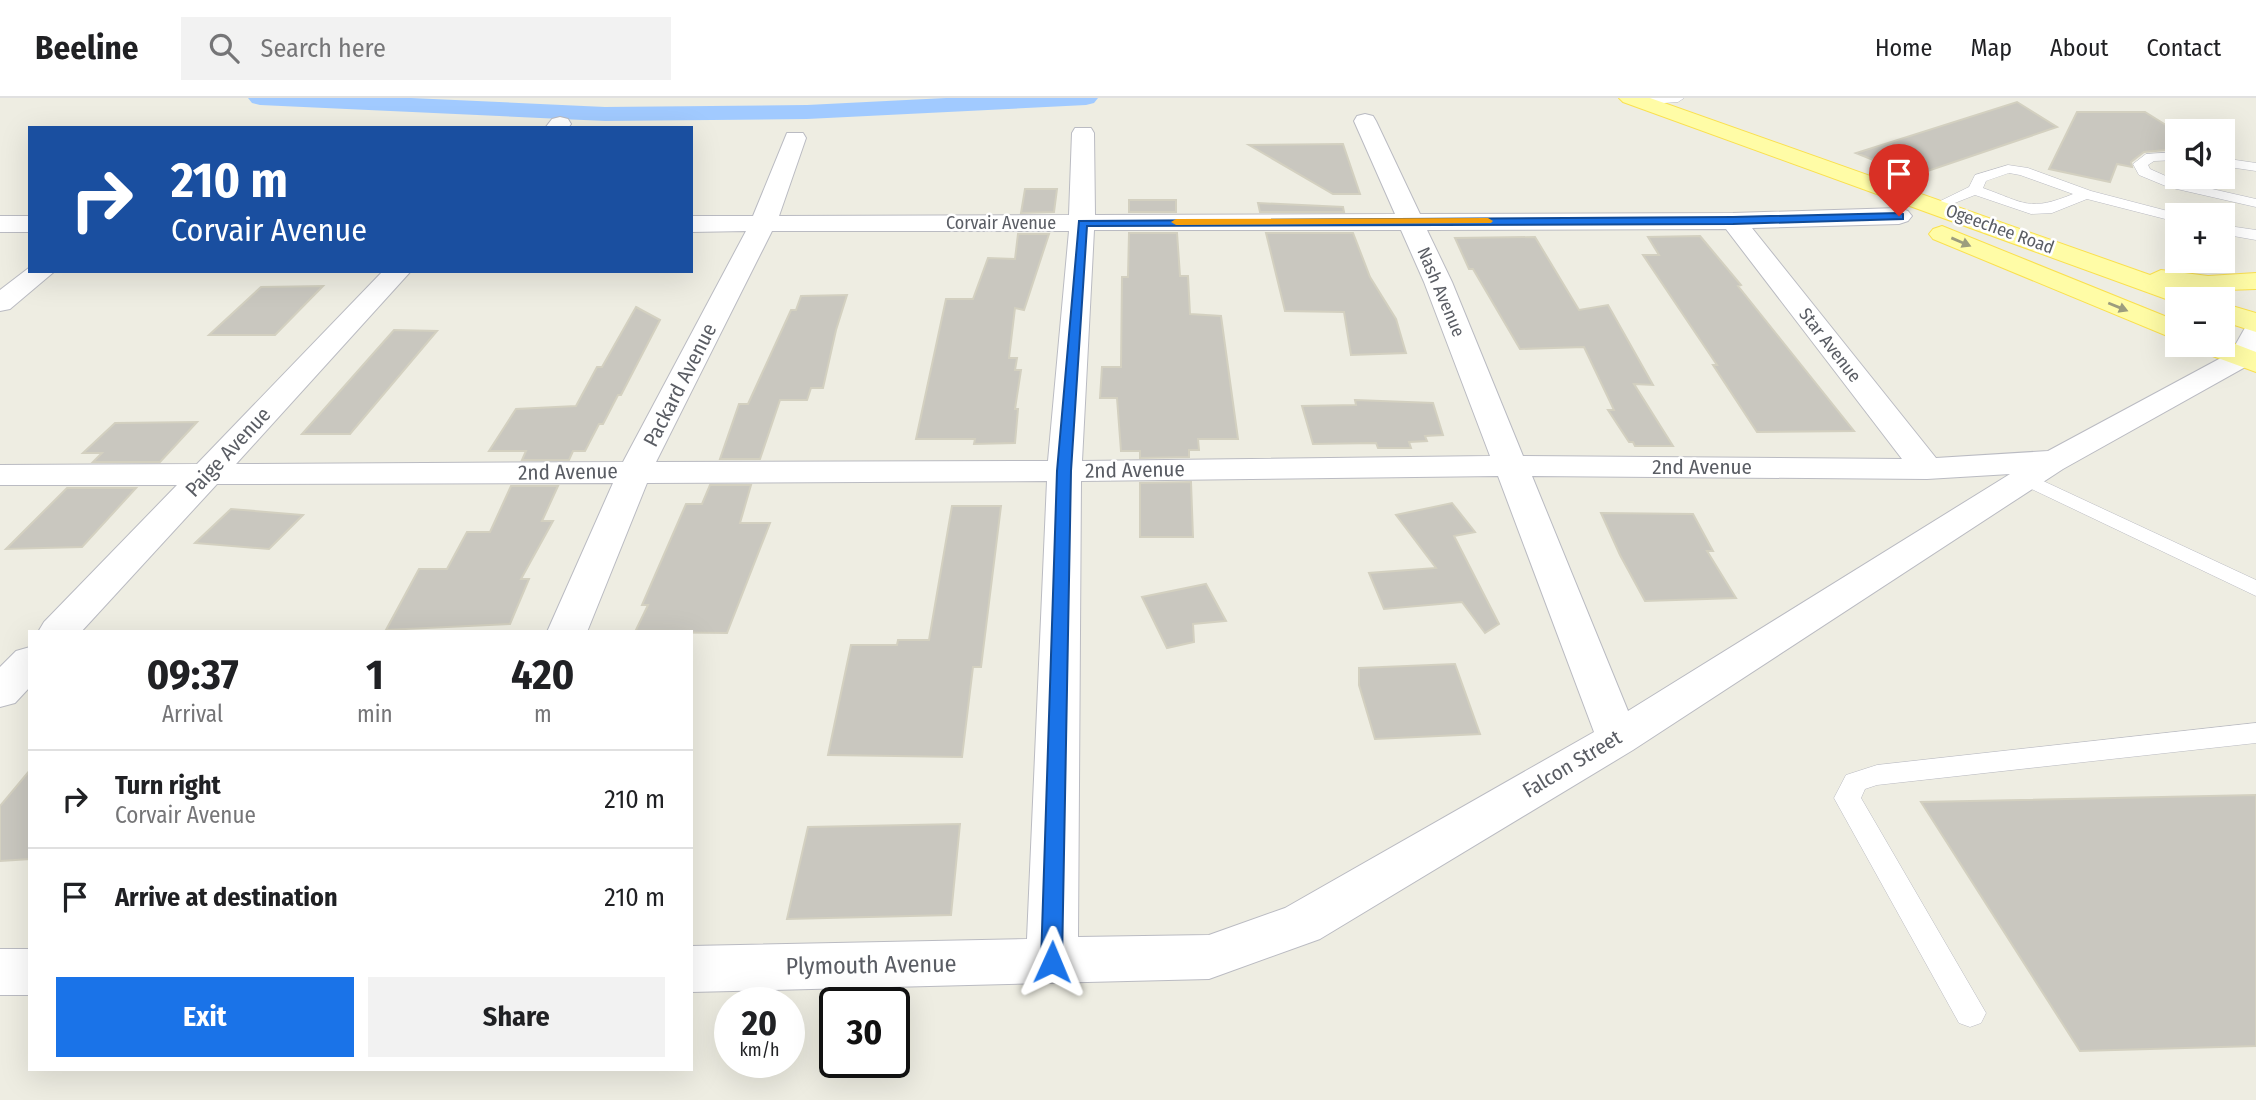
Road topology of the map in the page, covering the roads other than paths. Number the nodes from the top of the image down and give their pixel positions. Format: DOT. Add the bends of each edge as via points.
graph roads {
  1 [pos="1635,100"];
  2 [pos="1683,109"];
  3 [pos="1365,121"];
  4 [pos="1083,133"];
  5 [pos="795,138"];
  6 [pos="2165,156"];
  7 [pos="2235,164"];
  8 [pos="2256,167"];
  9 [pos="2165,181"];
  10 [pos="2195,189"];
  11 [pos="1975,190"];
  12 [pos="2086,194"];
  13 [pos="2256,203"];
  14 [pos="1937,206"];
  15 [pos="2165,215"];
  16 [pos="1899,216"];
  17 [pos="1733,220"];
  18 [pos="1410,221"];
  19 [pos="1082,223"];
  20 [pos="0,224"];
  21 [pos="28,224"];
  22 [pos="693,224"];
  23 [pos="763,224"];
  24 [pos="2235,231"];
  25 [pos="2256,235"];
  26 [pos="2085,260"];
  27 [pos="39,273"];
  28 [pos="396,273"];
  29 [pos="2256,281"];
  30 [pos="2165,289"];
  31 [pos="0,303"];
  32 [pos="2235,316"];
  33 [pos="2256,323"];
  34 [pos="2165,326"];
  35 [pos="2252,351"];
  36 [pos="1511,466"];
  37 [pos="1927,469"];
  38 [pos="2041,470"];
  39 [pos="635,471"];
  40 [pos="1064,471"];
  41 [pos="0,475"];
  42 [pos="206,476"];
  43 [pos="2256,589"];
  44 [pos="60,630"];
  45 [pos="567,630"];
  46 [pos="28,663"];
  47 [pos="0,692"];
  48 [pos="2256,733"];
  49 [pos="1618,738"];
  50 [pos="1052,962"];
  51 [pos="693,969"];
  52 [pos="0,972"];
  53 [pos="28,972"];
  54 [pos="1970,1013"];
  1 -- 2 [label="main road, Ogeechee Road"];
  2 -- 14 [label="main road, Ogeechee Road"];
  2 -- 16 [label="main road, Ogeechee Road" via="1763,159"];
  3 -- 18 [label="street, Nash Avenue"];
  4 -- 19 [label="street"];
  5 -- 23 [label="street, Packard Avenue"];
  6 -- 9 [label="lane" via="2151,157 2140,164 2144,172"];
  7 -- 8 [label="lane"];
  10 -- 13 [label="lane"];
  11 -- 12 [label="lane" via="2031,210 2047,210"];
  11 -- 12 [label="lane" via="1980,178 2008,169"];
  11 -- 14 [label="lane"];
  12 -- 15 [label="lane"];
  14 -- 26 [label="main road, Ogeechee Road"];
  16 -- 17 [label="street, Corvair Avenue"];
  16 -- 34 [label="main road, Ogeechee Road, one-way"];
  17 -- 18 [label="street, Corvair Avenue"];
  17 -- 37 [label="street, Star Avenue"];
  18 -- 19 [label="street, Corvair Avenue"];
  18 -- 36 [label="street, Nash Avenue"];
  19 -- 23 [label="street, Corvair Avenue"];
  19 -- 40 [label="street"];
  20 -- 21 [label="street"];
  22 -- 23 [label="street, Corvair Avenue"];
  23 -- 39 [label="street, Packard Avenue"];
  24 -- 25 [label="lane"];
  26 -- 29 [label="main road" via="2170,280 2208,284"];
  26 -- 30 [label="main road, Ogeechee Road"];
  27 -- 31 [label="street"];
  28 -- 42 [label="street, Paige Avenue"];
  32 -- 33 [label="main road"];
  35 -- 38 [label="street, 2nd Avenue"];
  36 -- 37 [label="street, 2nd Avenue"];
  36 -- 40 [label="street, 2nd Avenue"];
  36 -- 49 [label="street, Nash Avenue"];
  37 -- 38 [label="street, 2nd Avenue"];
  38 -- 43 [label="lane"];
  38 -- 49 [label="street, Falcon Street"];
  39 -- 40 [label="street, 2nd Avenue"];
  39 -- 42 [label="street, 2nd Avenue"];
  39 -- 45 [label="street, Packard Avenue"];
  40 -- 50 [label="street"];
  41 -- 42 [label="street, 2nd Avenue"];
  42 -- 44 [label="street, Paige Avenue"];
  46 -- 47 [label="street"];
  48 -- 54 [label="lane" via="1877,775 1855,782 1847,799"];
  49 -- 50 [label="street, Falcon Street" via="1302,925 1209,957"];
  50 -- 51 [label="street, Plymouth Avenue"];
  52 -- 53 [label="street"];
}
